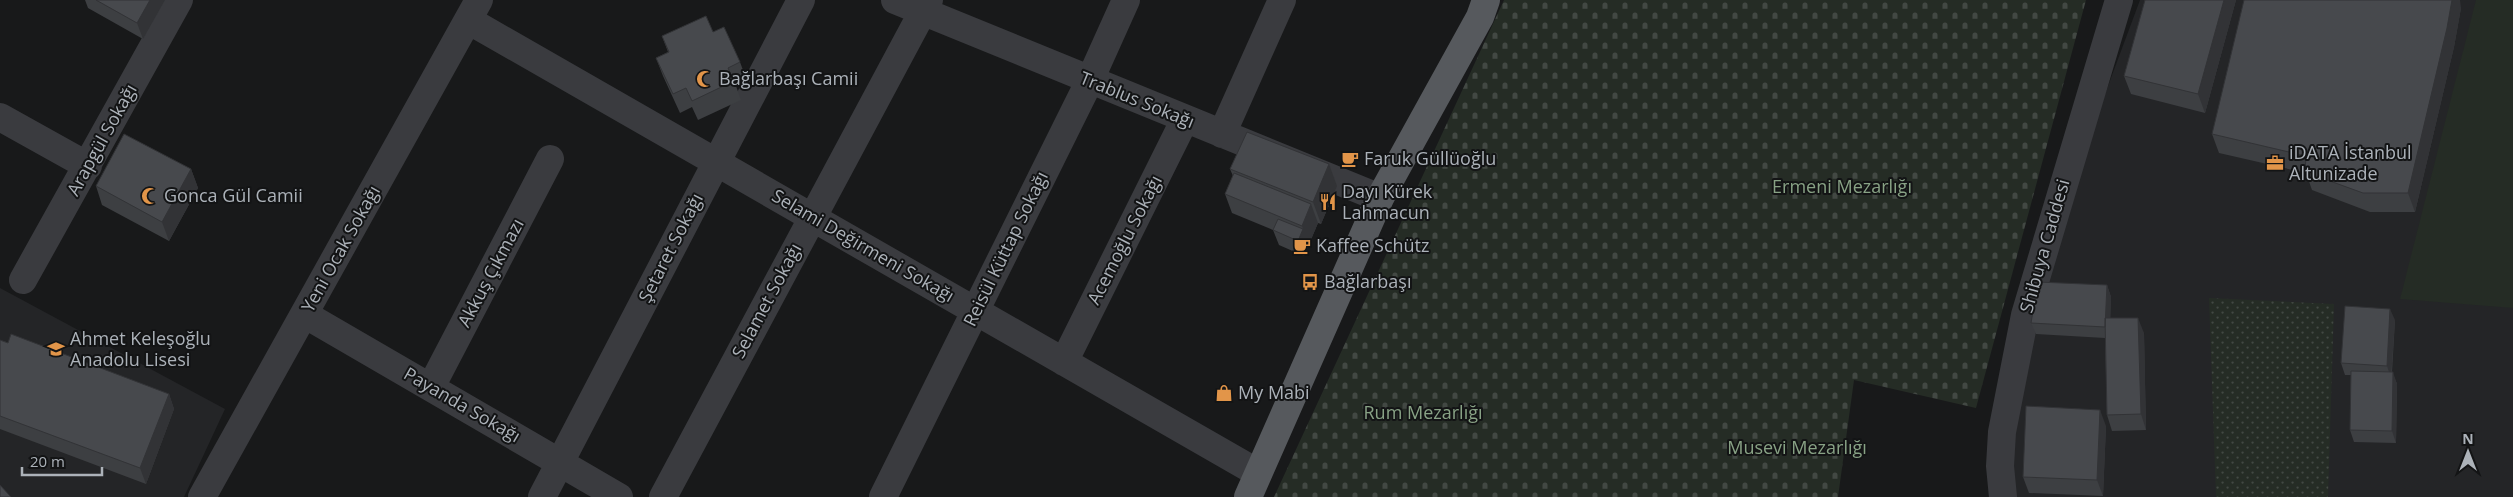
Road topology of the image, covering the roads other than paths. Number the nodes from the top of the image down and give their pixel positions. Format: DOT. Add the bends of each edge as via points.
graph roads {
  1 [pos="179,0"];
  2 [pos="801,0"];
  3 [pos="895,0"];
  4 [pos="1126,0"];
  5 [pos="1282,0"];
  6 [pos="2119,0"];
  7 [pos="1484,4"];
  8 [pos="926,6"];
  9 [pos="473,10"];
  10 [pos="1090,80"];
  11 [pos="0,117"];
  12 [pos="1185,119"];
  13 [pos="1222,134"];
  14 [pos="550,160"];
  15 [pos="716,163"];
  16 [pos="88,166"];
  17 [pos="1380,198"];
  18 [pos="812,217"];
  19 [pos="23,280"];
  20 [pos="976,311"];
  21 [pos="304,314"];
  22 [pos="1064,362"];
  23 [pos="431,387"];
  24 [pos="560,462"];
  25 [pos="1253,485"];
  26 [pos="202,497"];
  27 [pos="542,497"];
  28 [pos="619,497"];
  29 [pos="662,497"];
  30 [pos="883,497"];
  31 [pos="2003,497"];
  1 -- 16 [label="street, Arapgül Sokağı"];
  2 -- 15 [label="street, Şetaret Sokağı"];
  3 -- 8 [label="street, Trablus Sokağı"];
  4 -- 10 [label="street, Reisül Küttap Sokağı"];
  5 -- 13 [label="street"];
  6 -- 31 [label="street, Shibuya Caddesi" via="2025,315 2002,432 2000,466"];
  7 -- 17 [label="main road"];
  8 -- 10 [label="street, Trablus Sokağı"];
  8 -- 18 [label="street, Selamet Sokağı"];
  9 -- 15 [label="street, Selami Değirmeni Sokağı"];
  9 -- 21 [label="street, Yeni Ocak Sokağı"];
  10 -- 12 [label="street, Trablus Sokağı"];
  10 -- 20 [label="street, Reisül Küttap Sokağı"];
  11 -- 16 [label="street"];
  12 -- 13 [label="street, Trablus Sokağı"];
  12 -- 22 [label="street, Acemoğlu Sokağı"];
  13 -- 17 [label="street, Trablus Sokağı"];
  14 -- 23 [label="street, Akkuş Çıkmazı"];
  15 -- 18 [label="street, Selami Değirmeni Sokağı"];
  15 -- 24 [label="street, Şetaret Sokağı"];
  16 -- 19 [label="street, Arapgül Sokağı"];
  17 -- 25 [label="main road"];
  18 -- 20 [label="street, Selami Değirmeni Sokağı"];
  18 -- 29 [label="street, Selamet Sokağı"];
  20 -- 22 [label="street, Selami Değirmeni Sokağı"];
  20 -- 30 [label="street, Reisül Küttap Sokağı"];
  21 -- 23 [label="street, Payanda Sokağı"];
  21 -- 26 [label="street, Yeni Ocak Sokağı"];
  22 -- 25 [label="street, Selami Değirmeni Sokağı"];
  23 -- 24 [label="street, Payanda Sokağı"];
  24 -- 27 [label="street, Şetaret Sokağı"];
  24 -- 28 [label="street, Payanda Sokağı"];
}
